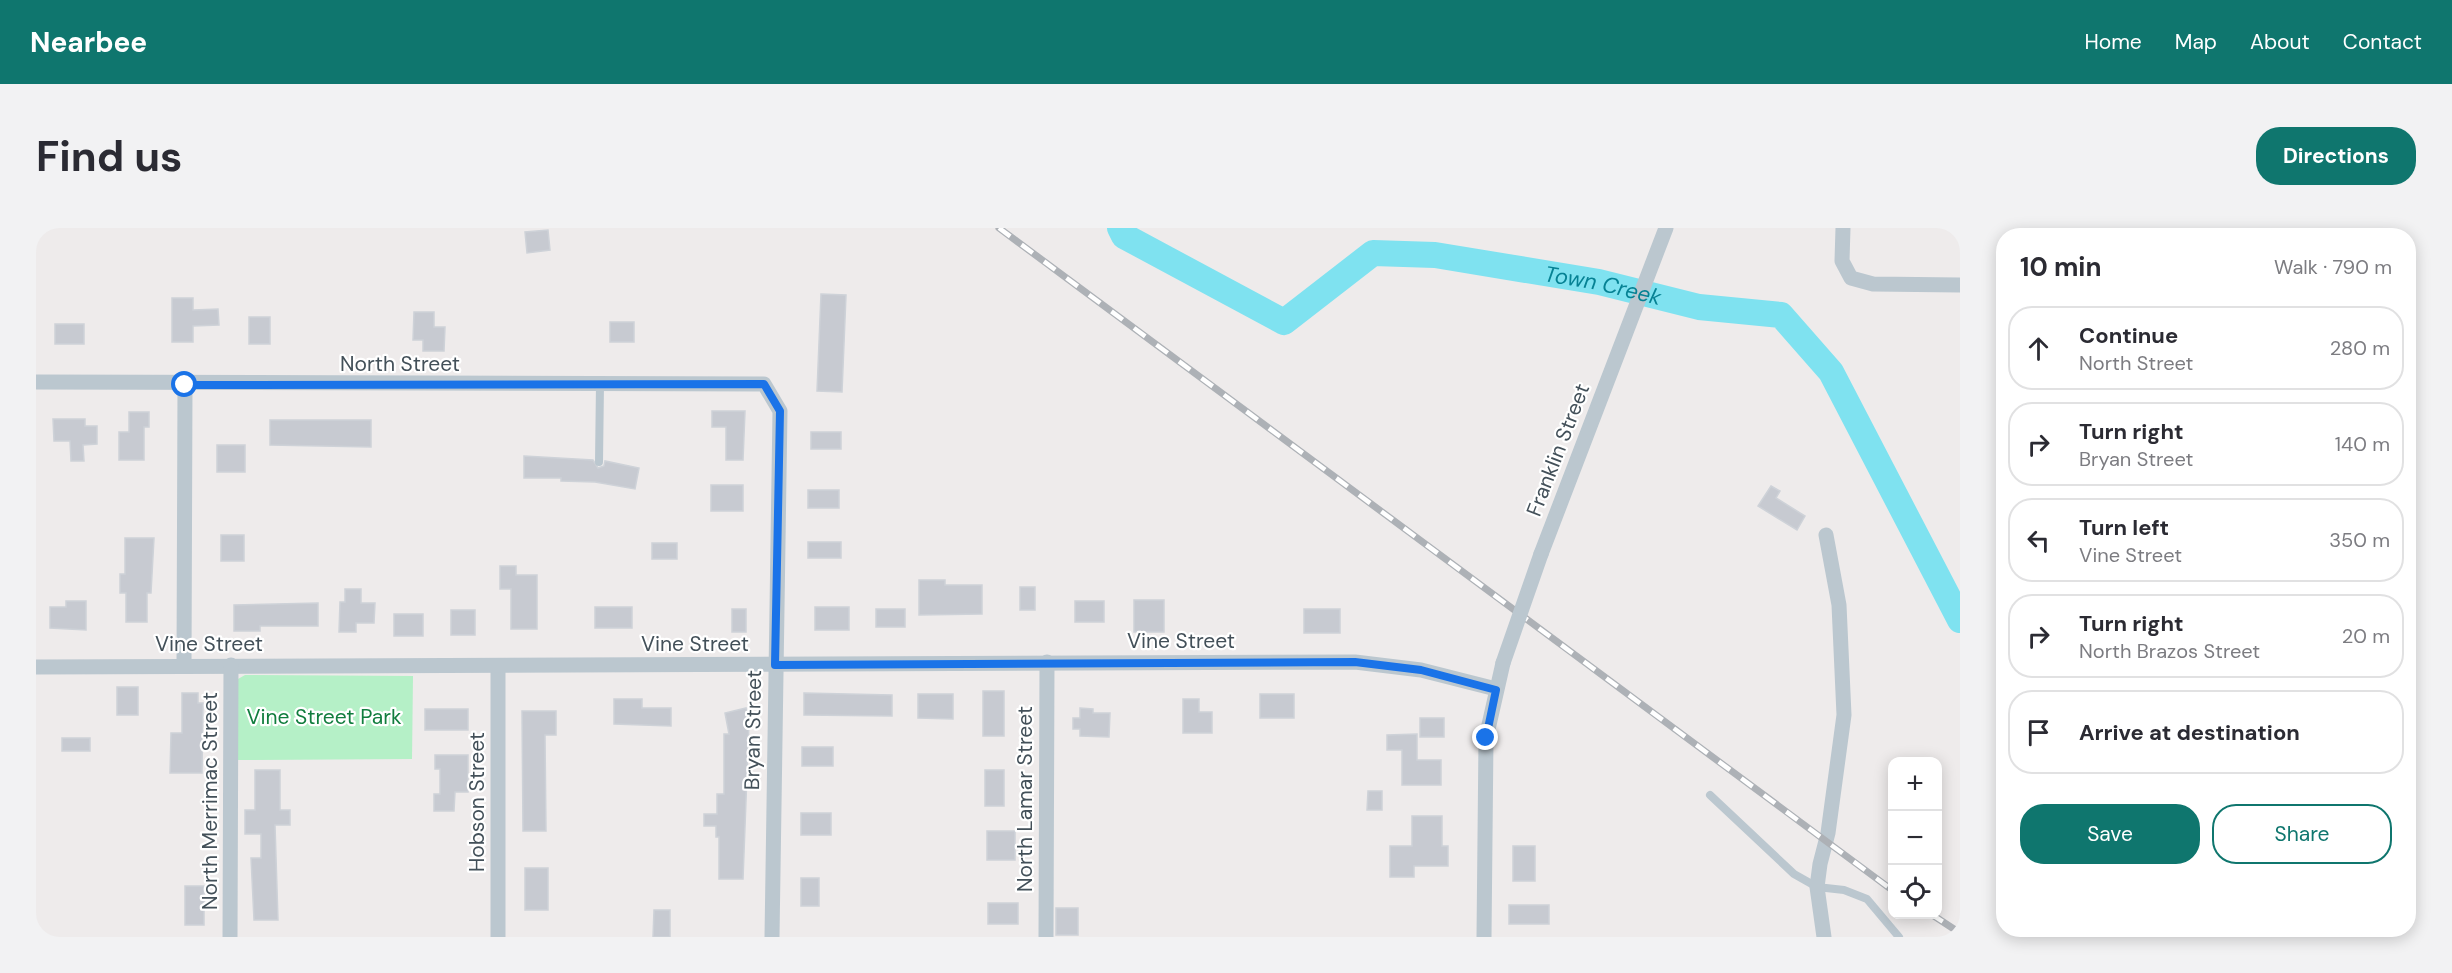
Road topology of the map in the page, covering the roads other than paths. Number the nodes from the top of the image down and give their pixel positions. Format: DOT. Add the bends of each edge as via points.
graph roads {
  1 [pos="1666,228"];
  2 [pos="1843,228"];
  3 [pos="1960,285"];
  4 [pos="36,382"];
  5 [pos="600,384"];
  6 [pos="764,384"];
  7 [pos="185,385"];
  8 [pos="599,462"];
  9 [pos="1827,535"];
  10 [pos="1047,662"];
  11 [pos="184,665"];
  12 [pos="231,665"];
  13 [pos="775,665"];
  14 [pos="498,666"];
  15 [pos="36,667"];
  16 [pos="1496,690"];
  17 [pos="1710,795"];
  18 [pos="1818,887"];
  19 [pos="230,937"];
  20 [pos="498,937"];
  21 [pos="772,937"];
  22 [pos="1046,937"];
  23 [pos="1484,937"];
  24 [pos="1824,937"];
  25 [pos="1899,937"];
  1 -- 16 [label="street, Franklin Street, bridge" via="1541,554"];
  2 -- 3 [label="street" via="1842,261 1851,278 1873,284"];
  4 -- 7 [label="street, North Street"];
  5 -- 6 [label="street, North Street"];
  5 -- 7 [label="street, North Street"];
  5 -- 8 [label="lane"];
  6 -- 13 [label="street, Bryan Street" via="780,411"];
  7 -- 11 [label="street, North Merrimac Street"];
  9 -- 18 [label="street" via="1839,605 1844,716"];
  10 -- 13 [label="street, Vine Street"];
  10 -- 16 [label="street, Vine Street" via="1355,662 1421,670"];
  10 -- 22 [label="street, North Lamar Street"];
  11 -- 12 [label="street, Vine Street"];
  11 -- 15 [label="street, Vine Street"];
  12 -- 14 [label="street, Vine Street"];
  12 -- 19 [label="street, North Merrimac Street"];
  13 -- 14 [label="street, Vine Street"];
  13 -- 21 [label="street, Bryan Street"];
  14 -- 20 [label="street, Hobson Street"];
  16 -- 23 [label="street, Franklin Street" via="1486,738"];
  17 -- 18 [label="lane" via="1794,873"];
  18 -- 24 [label="street"];
  18 -- 25 [label="lane" via="1844,890 1867,900"];
}
